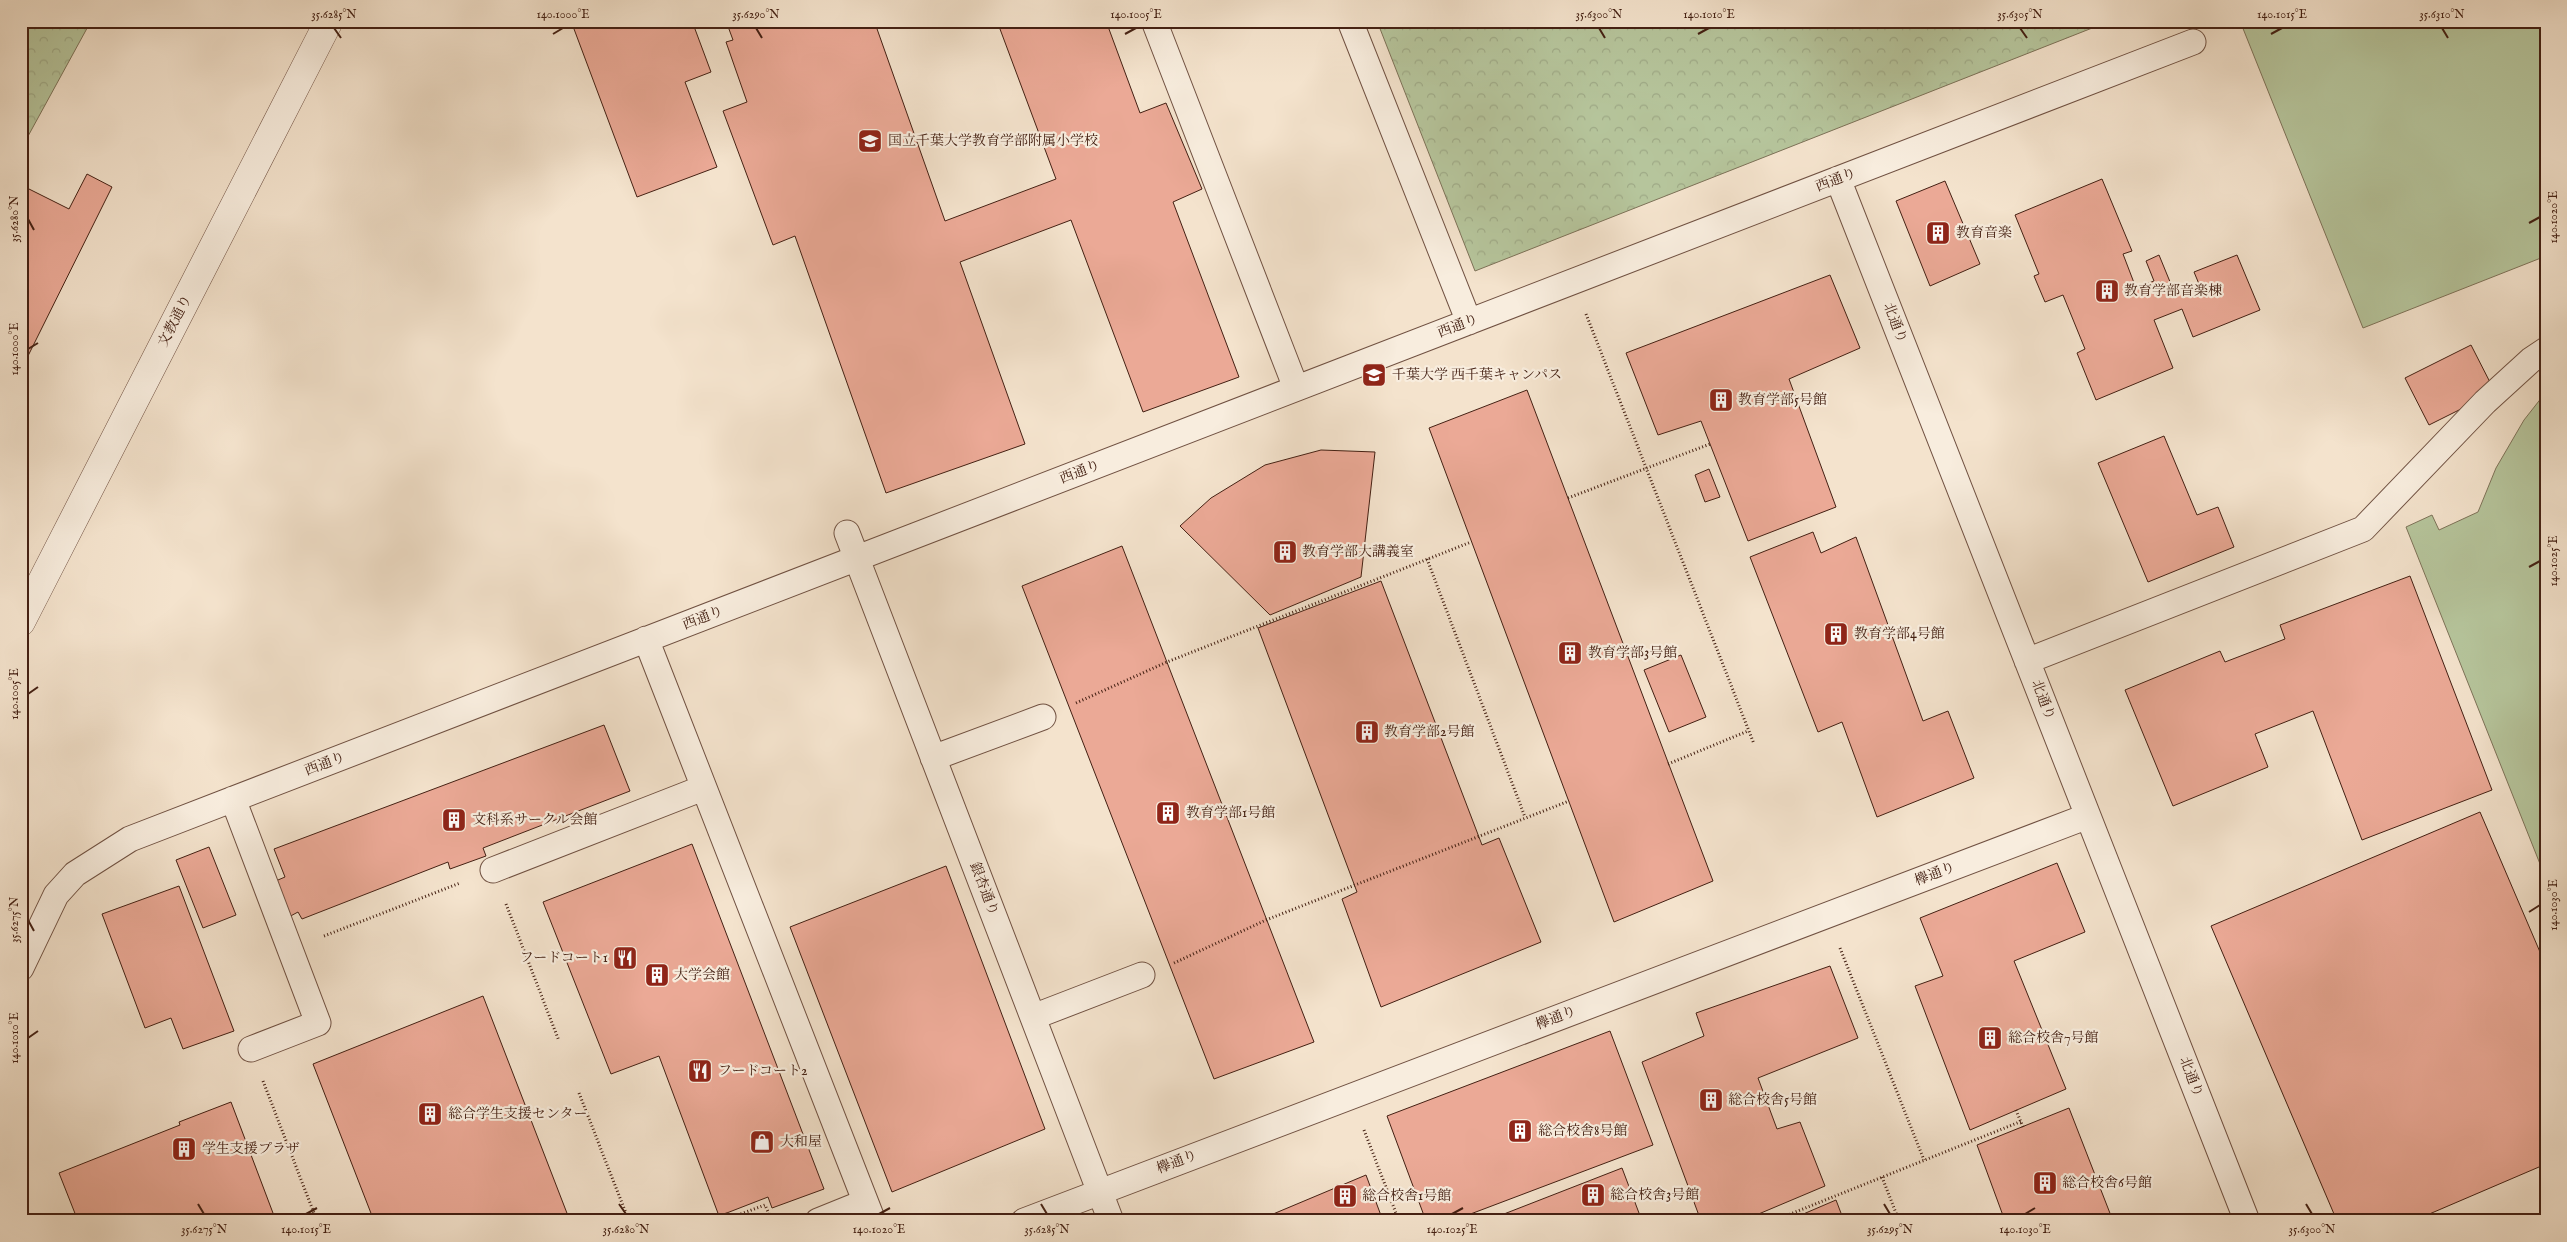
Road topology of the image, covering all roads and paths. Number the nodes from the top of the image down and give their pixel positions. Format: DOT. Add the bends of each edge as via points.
graph roads {
  1 [pos="329,21"];
  2 [pos="1154,21"];
  3 [pos="1350,21"];
  4 [pos="2193,42"];
  5 [pos="1838,179"];
  6 [pos="1573,281"];
  7 [pos="1469,322"];
  8 [pos="2546,350"];
  9 [pos="1296,388"];
  10 [pos="1710,444"];
  11 [pos="1645,469"];
  12 [pos="1568,498"];
  13 [pos="847,533"];
  14 [pos="1471,542"];
  15 [pos="857,558"];
  16 [pos="1427,559"];
  17 [pos="21,622"];
  18 [pos="646,639"];
  19 [pos="2027,661"];
  20 [pos="1068,707"];
  21 [pos="1043,717"];
  22 [pos="1748,731"];
  23 [pos="1754,744"];
  24 [pos="934,758"];
  25 [pos="1668,764"];
  26 [pos="703,788"];
  27 [pos="233,799"];
  28 [pos="1568,801"];
  29 [pos="2088,816"];
  30 [pos="1525,817"];
  31 [pos="493,870"];
  32 [pos="1827,915"];
  33 [pos="287,942"];
  34 [pos="1169,965"];
  35 [pos="21,968"];
  36 [pos="1142,975"];
  37 [pos="1033,1017"];
  38 [pos="559,1040"];
  39 [pos="251,1049"];
  40 [pos="579,1093"];
  41 [pos="1351,1096"];
  42 [pos="2016,1110"];
  43 [pos="2022,1121"];
  44 [pos="2023,1127"];
  45 [pos="1924,1160"];
  46 [pos="1882,1177"];
  47 [pos="1100,1192"];
  48 [pos="869,1211"];
  49 [pos="725,1213"];
  50 [pos="317,1221"];
  51 [pos="629,1221"];
  52 [pos="751,1221"];
  53 [pos="818,1221"];
  54 [pos="1024,1221"];
  55 [pos="1111,1221"];
  56 [pos="1398,1221"];
  57 [pos="1773,1221"];
  58 [pos="1899,1221"];
  59 [pos="2247,1221"];
  1 -- 17 [label="street, 文教通り"];
  2 -- 9 [label="lane"];
  3 -- 7 [label="lane"];
  4 -- 5 [label="lane, 西通り"];
  5 -- 6 [label="lane, 西通り"];
  5 -- 19 [label="lane, 北通り"];
  6 -- 7 [label="lane, 西通り"];
  6 -- 11 [label="path"];
  7 -- 9 [label="lane, 西通り"];
  8 -- 19 [label="lane" via="2485,402 2363,529"];
  9 -- 15 [label="lane, 西通り"];
  10 -- 11 [label="path"];
  11 -- 12 [label="path"];
  11 -- 22 [label="path"];
  13 -- 15 [label="lane, 銀杏通り"];
  14 -- 16 [label="path"];
  15 -- 18 [label="lane, 西通り"];
  15 -- 24 [label="lane, 銀杏通り"];
  16 -- 20 [label="path" via="1167,662"];
  16 -- 30 [label="path"];
  18 -- 26 [label="lane"];
  18 -- 27 [label="lane, 西通り"];
  19 -- 29 [label="lane, 北通り"];
  21 -- 24 [label="lane"];
  22 -- 23 [label="path"];
  22 -- 25 [label="path"];
  24 -- 37 [label="lane, 銀杏通り"];
  26 -- 31 [label="lane"];
  26 -- 48 [label="lane"];
  27 -- 33 [label="lane"];
  27 -- 35 [label="lane, 西通り" via="130,838 74,874 56,895"];
  28 -- 30 [label="path"];
  29 -- 32 [label="lane, 欅通り"];
  29 -- 59 [label="lane, 北通り"];
  30 -- 34 [label="path" via="1266,920"];
  31 -- 33 [label="path" via="324,936"];
  31 -- 38 [label="path"];
  32 -- 41 [label="lane, 欅通り"];
  32 -- 45 [label="path"];
  33 -- 39 [label="lane" via="318,1023"];
  36 -- 37 [label="lane"];
  37 -- 47 [label="lane, 銀杏通り"];
  39 -- 50 [label="path"];
  40 -- 51 [label="path"];
  41 -- 47 [label="lane, 欅通り"];
  41 -- 56 [label="path"];
  42 -- 43 [label="path"];
  43 -- 44 [label="path"];
  43 -- 45 [label="path"];
  45 -- 46 [label="path"];
  46 -- 57 [label="path"];
  46 -- 58 [label="path"];
  47 -- 54 [label="lane, 欅通り"];
  47 -- 55 [label="lane, 銀杏通り"];
  48 -- 53 [label="lane"];
  49 -- 52 [label="path" via="727,1219 765,1205 769,1214"];
}
